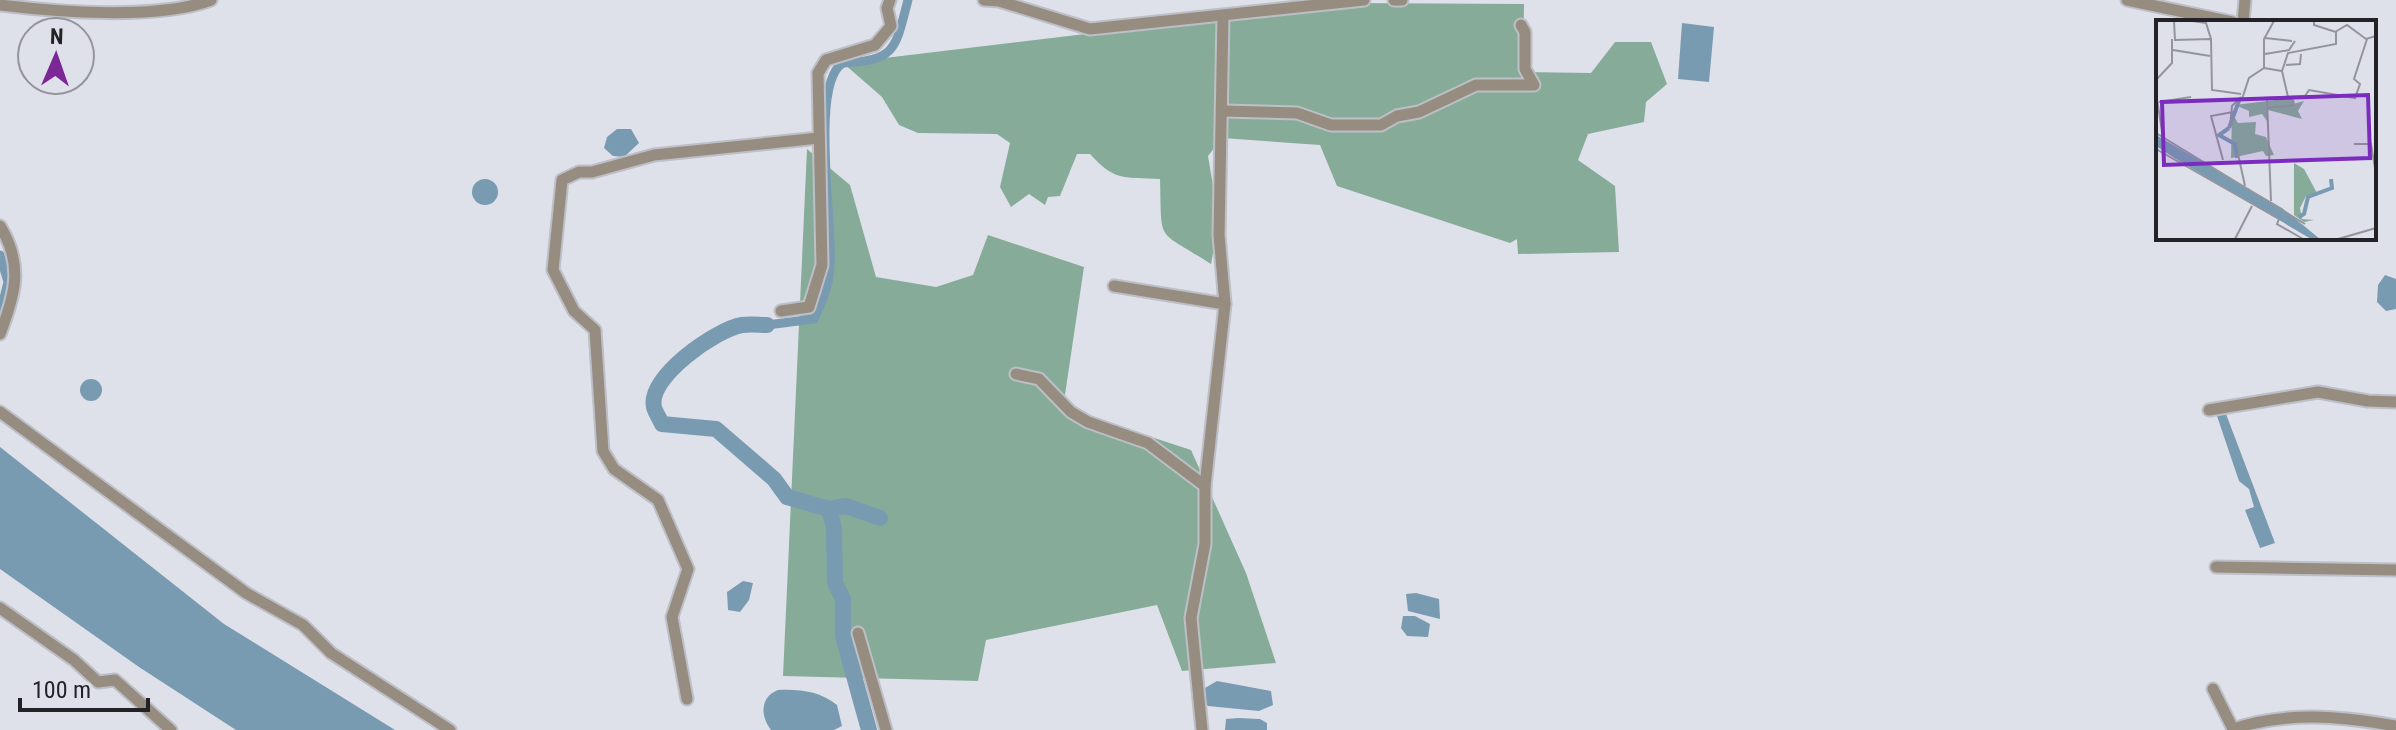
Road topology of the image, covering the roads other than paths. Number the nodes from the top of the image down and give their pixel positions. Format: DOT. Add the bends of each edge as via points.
graph roads {
  1 [pos="211,0"];
  2 [pos="890,0"];
  3 [pos="984,0"];
  4 [pos="1364,0"];
  5 [pos="1394,0"];
  6 [pos="1402,0"];
  7 [pos="2127,0"];
  8 [pos="2245,0"];
  9 [pos="0,5"];
  10 [pos="1223,16"];
  11 [pos="2222,20"];
  12 [pos="2243,20"];
  13 [pos="1521,25"];
  14 [pos="1223,111"];
  15 [pos="819,138"];
  16 [pos="0,226"];
  17 [pos="1114,286"];
  18 [pos="1225,304"];
  19 [pos="781,311"];
  20 [pos="0,334"];
  21 [pos="1016,374"];
  22 [pos="2396,402"];
  23 [pos="2209,410"];
  24 [pos="0,412"];
  25 [pos="1205,486"];
  26 [pos="2216,567"];
  27 [pos="2396,570"];
  28 [pos="0,608"];
  29 [pos="858,633"];
  30 [pos="2213,689"];
  31 [pos="687,699"];
  32 [pos="2396,726"];
  33 [pos="2233,729"];
  34 [pos="171,730"];
  35 [pos="450,730"];
  36 [pos="886,730"];
  37 [pos="1202,730"];
  1 -- 9 [label="street" via="135,11"];
  2 -- 15 [label="street" via="891,26 882,39 826,60 818,73"];
  3 -- 10 [label="street" via="1090,29"];
  4 -- 10 [label="street"];
  5 -- 6 [label="street"];
  7 -- 11 [label="street"];
  8 -- 12 [label="street"];
  10 -- 14 [label="street"];
  13 -- 14 [label="street" via="1525,69 1534,85 1476,85 1381,125 1331,125 1297,113"];
  14 -- 18 [label="street" via="1219,235"];
  15 -- 19 [label="street" via="822,265 809,307"];
  15 -- 31 [label="street" via="654,155 562,180 553,270 574,311 595,330 603,451 614,469 658,500 688,569 672,617"];
  16 -- 20 [label="street" via="11,246 15,271 14,301"];
  17 -- 18 [label="street"];
  18 -- 25 [label="street"];
  21 -- 25 [label="street" via="1039,379 1088,422 1148,443"];
  22 -- 23 [label="street" via="2318,392"];
  24 -- 35 [label="street" via="246,593 303,625 331,653"];
  25 -- 37 [label="street" via="1205,544 1191,618"];
  26 -- 27 [label="street"];
  28 -- 34 [label="street" via="98,682 115,680"];
  29 -- 36 [label="street"];
  30 -- 33 [label="street"];
  32 -- 33 [label="street" via="2315,715"];
}
